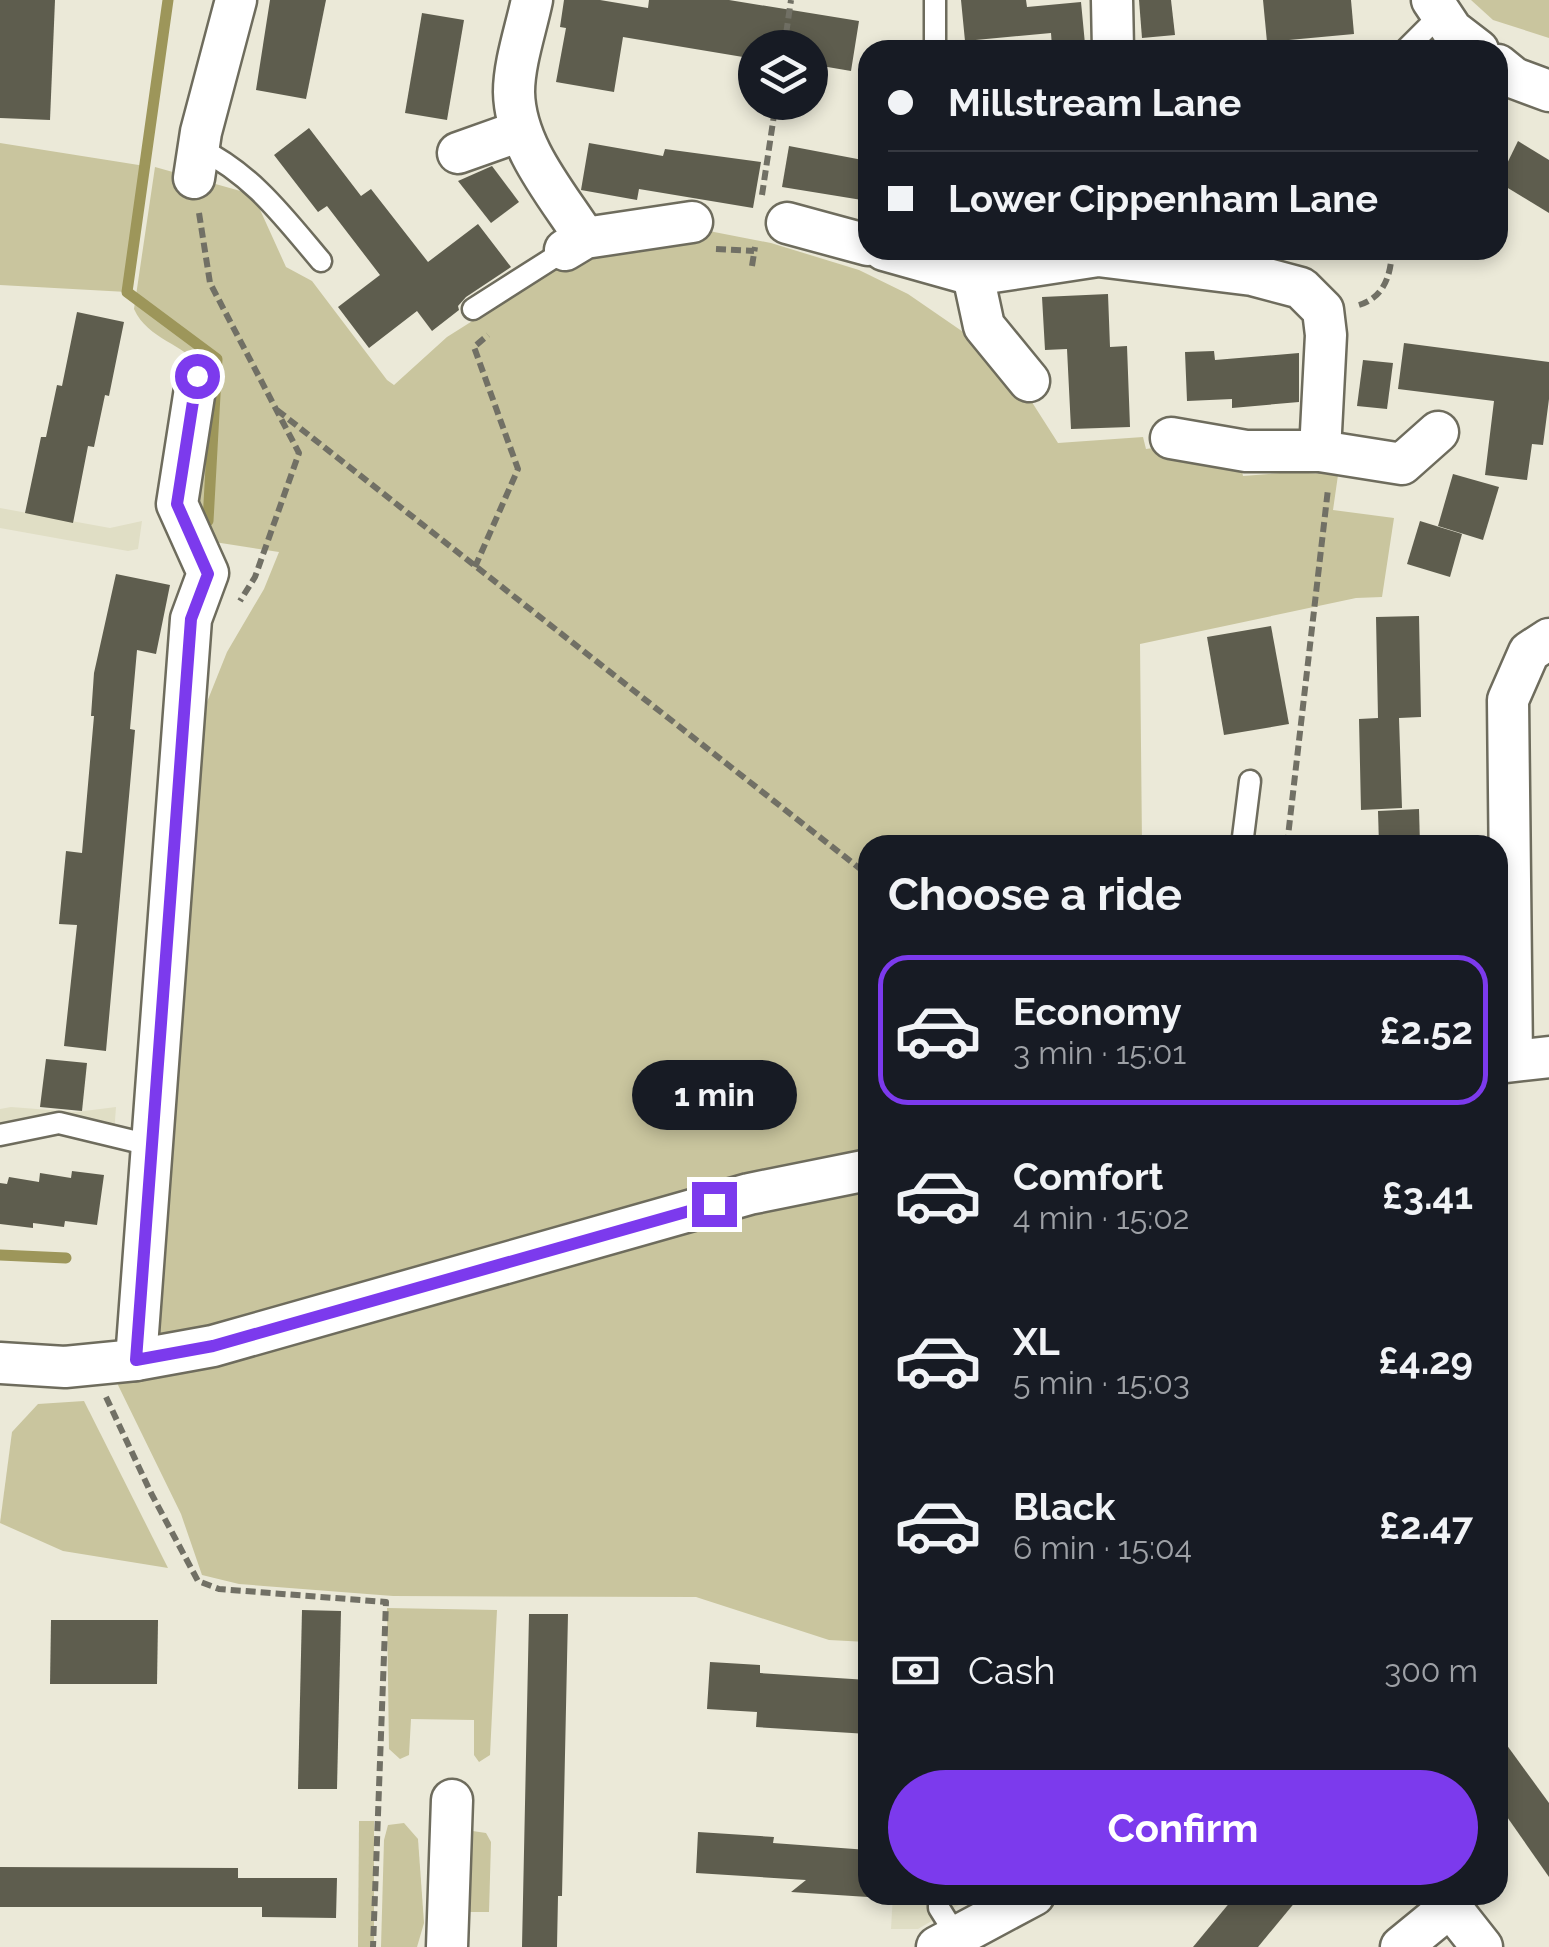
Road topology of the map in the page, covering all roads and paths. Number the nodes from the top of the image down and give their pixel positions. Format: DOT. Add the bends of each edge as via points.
graph roads {
  1 [pos="236,0"];
  2 [pos="532,0"];
  3 [pos="791,0"];
  4 [pos="934,0"];
  5 [pos="1112,0"];
  6 [pos="1436,7"];
  7 [pos="787,30"];
  8 [pos="935,40"];
  9 [pos="1113,40"];
  10 [pos="1412,40"];
  11 [pos="1465,40"];
  12 [pos="1508,74"];
  13 [pos="1549,91"];
  14 [pos="775,120"];
  15 [pos="520,130"];
  16 [pos="458,152"];
  17 [pos="196,163"];
  18 [pos="768,223"];
  19 [pos="697,235"];
  20 [pos="574,244"];
  21 [pos="858,244"];
  22 [pos="754,251"];
  23 [pos="920,260"];
  24 [pos="1058,260"];
  25 [pos="1147,260"];
  26 [pos="1391,260"];
  27 [pos="321,262"];
  28 [pos="752,266"];
  29 [pos="973,275"];
  30 [pos="474,309"];
  31 [pos="1323,310"];
  32 [pos="498,326"];
  33 [pos="197,376"];
  34 [pos="1029,381"];
  35 [pos="277,410"];
  36 [pos="1438,432"];
  37 [pos="1171,438"];
  38 [pos="1326,452"];
  39 [pos="476,566"];
  40 [pos="235,609"];
  41 [pos="1549,639"];
  42 [pos="1250,781"];
  43 [pos="1243,835"];
  44 [pos="1288,835"];
  45 [pos="858,867"];
  46 [pos="1519,1060"];
  47 [pos="0,1135"];
  48 [pos="150,1145"];
  49 [pos="858,1172"];
  50 [pos="136,1360"];
  51 [pos="0,1363"];
  52 [pos="90,1364"];
  53 [pos="452,1800"];
  54 [pos="939,1905"];
  55 [pos="1015,1905"];
  56 [pos="1441,1905"];
  57 [pos="1450,1905"];
  58 [pos="946,1941"];
  59 [pos="373,1947"];
  60 [pos="447,1947"];
  61 [pos="1401,1947"];
  62 [pos="1482,1947"];
  1 -- 17 [label="street"];
  2 -- 15 [label="street" via="514,90"];
  3 -- 7 [label="path"];
  4 -- 8 [label="lane"];
  5 -- 9 [label="street"];
  6 -- 10 [label="lane"];
  6 -- 11 [label="street"];
  12 -- 13 [label="street"];
  14 -- 18 [label="path"];
  15 -- 16 [label="street"];
  15 -- 20 [label="street"];
  17 -- 27 [label="lane" via="230,164"];
  17 -- 35 [label="path" via="210,283"];
  18 -- 21 [label="street"];
  18 -- 22 [label="path"];
  19 -- 20 [label="street"];
  19 -- 22 [label="path"];
  20 -- 30 [label="lane"];
  22 -- 28 [label="path"];
  23 -- 29 [label="street"];
  24 -- 29 [label="street"];
  25 -- 31 [label="street" via="1300,288"];
  26 -- 31 [label="path" via="1390,278 1366,304"];
  29 -- 34 [label="street" via="984,326"];
  31 -- 38 [label="street"];
  32 -- 39 [label="path" via="474,347 518,469"];
  33 -- 48 [label="street" via="177,504 208,574 191,619"];
  35 -- 39 [label="path"];
  35 -- 40 [label="path" via="299,453 255,578"];
  36 -- 38 [label="street" via="1402,464"];
  37 -- 38 [label="street" via="1246,451"];
  38 -- 44 [label="path"];
  39 -- 45 [label="path"];
  41 -- 46 [label="street" via="1530,652 1508,700"];
  42 -- 43 [label="lane"];
  47 -- 48 [label="lane" via="60,1123"];
  48 -- 50 [label="street"];
  49 -- 50 [label="street" via="749,1194 213,1346"];
  50 -- 52 [label="street"];
  51 -- 52 [label="street"];
  52 -- 59 [label="path" via="198,1581 218,1589 386,1602"];
  53 -- 60 [label="street"];
  54 -- 58 [label="lane"];
  55 -- 58 [label="street"];
  56 -- 61 [label="street"];
  57 -- 62 [label="street"];
}
